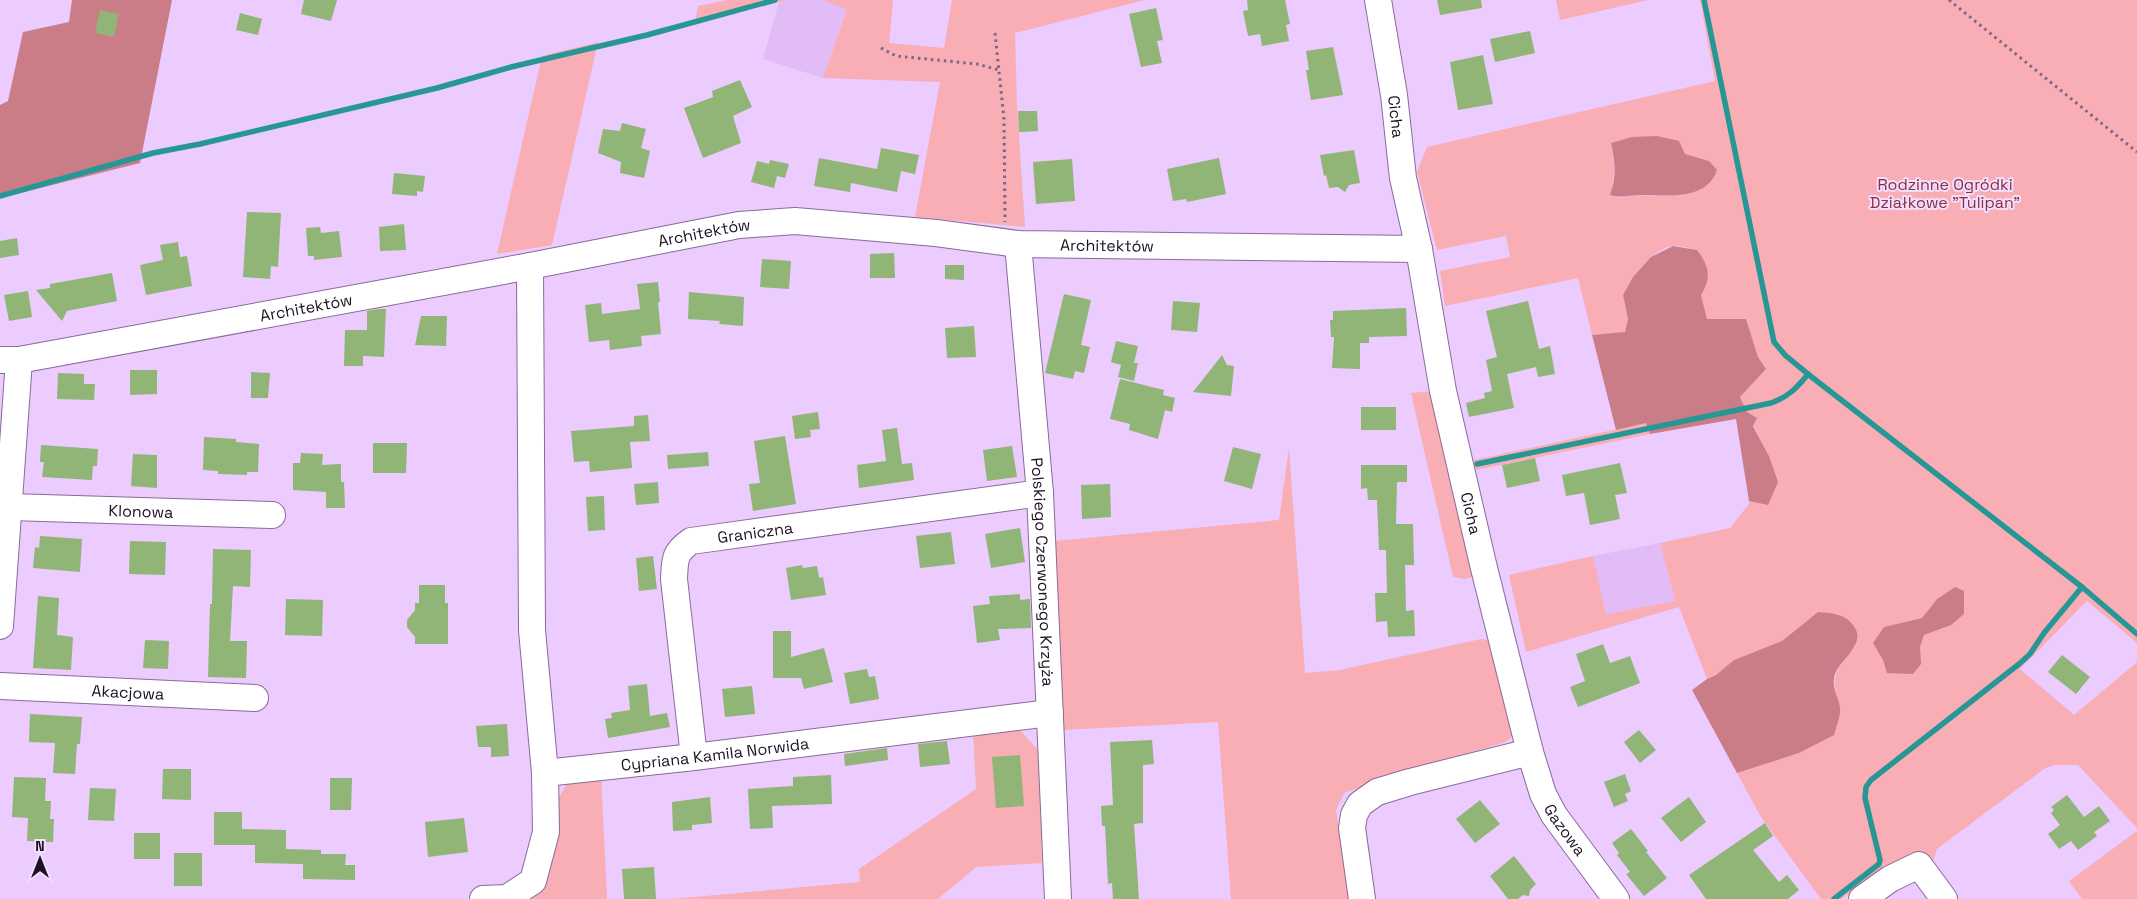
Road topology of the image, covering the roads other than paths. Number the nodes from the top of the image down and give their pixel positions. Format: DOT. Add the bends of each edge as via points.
graph roads {
  1 [pos="1378,0"];
  2 [pos="1011,243"];
  3 [pos="1419,249"];
  4 [pos="530,266"];
  5 [pos="9,360"];
  6 [pos="1040,493"];
  7 [pos="10,507"];
  8 [pos="272,515"];
  9 [pos="0,626"];
  10 [pos="0,686"];
  11 [pos="255,698"];
  12 [pos="1050,713"];
  13 [pos="1530,752"];
  14 [pos="694,757"];
  15 [pos="545,773"];
  16 [pos="483,899"];
  17 [pos="1058,899"];
  18 [pos="1362,899"];
  19 [pos="1616,899"];
  20 [pos="1862,899"];
  21 [pos="1944,899"];
  1 -- 3 [label="street, Cicha" via="1394,95 1403,178"];
  2 -- 3 [label="street, Architektów"];
  2 -- 4 [label="street, Architektów" via="794,221 740,225"];
  2 -- 6 [label="street, Polskiego Czerwonego Krzyża"];
  3 -- 13 [label="street, Cicha" via="1445,401"];
  4 -- 5 [label="street, Architektów"];
  4 -- 15 [label="street" via="532,630"];
  5 -- 7 [label="street"];
  6 -- 12 [label="street, Polskiego Czerwonego Krzyża"];
  6 -- 14 [label="street, Graniczna" via="686,544 675,558 674,579"];
  7 -- 8 [label="street, Klonowa"];
  7 -- 9 [label="street"];
  10 -- 11 [label="street, Akacjowa"];
  12 -- 14 [label="street, Cypriana Kamila Norwida"];
  12 -- 17 [label="street, Polskiego Czerwonego Krzyża"];
  13 -- 18 [label="street" via="1410,782 1378,792 1360,804 1352,828"];
  13 -- 19 [label="street, Gazowa" via="1543,794 1554,815"];
  14 -- 15 [label="street, Cypriana Kamila Norwida"];
  15 -- 16 [label="street" via="546,832 533,881 507,898"];
  20 -- 21 [label="street" via="1890,879 1918,865"];
}
